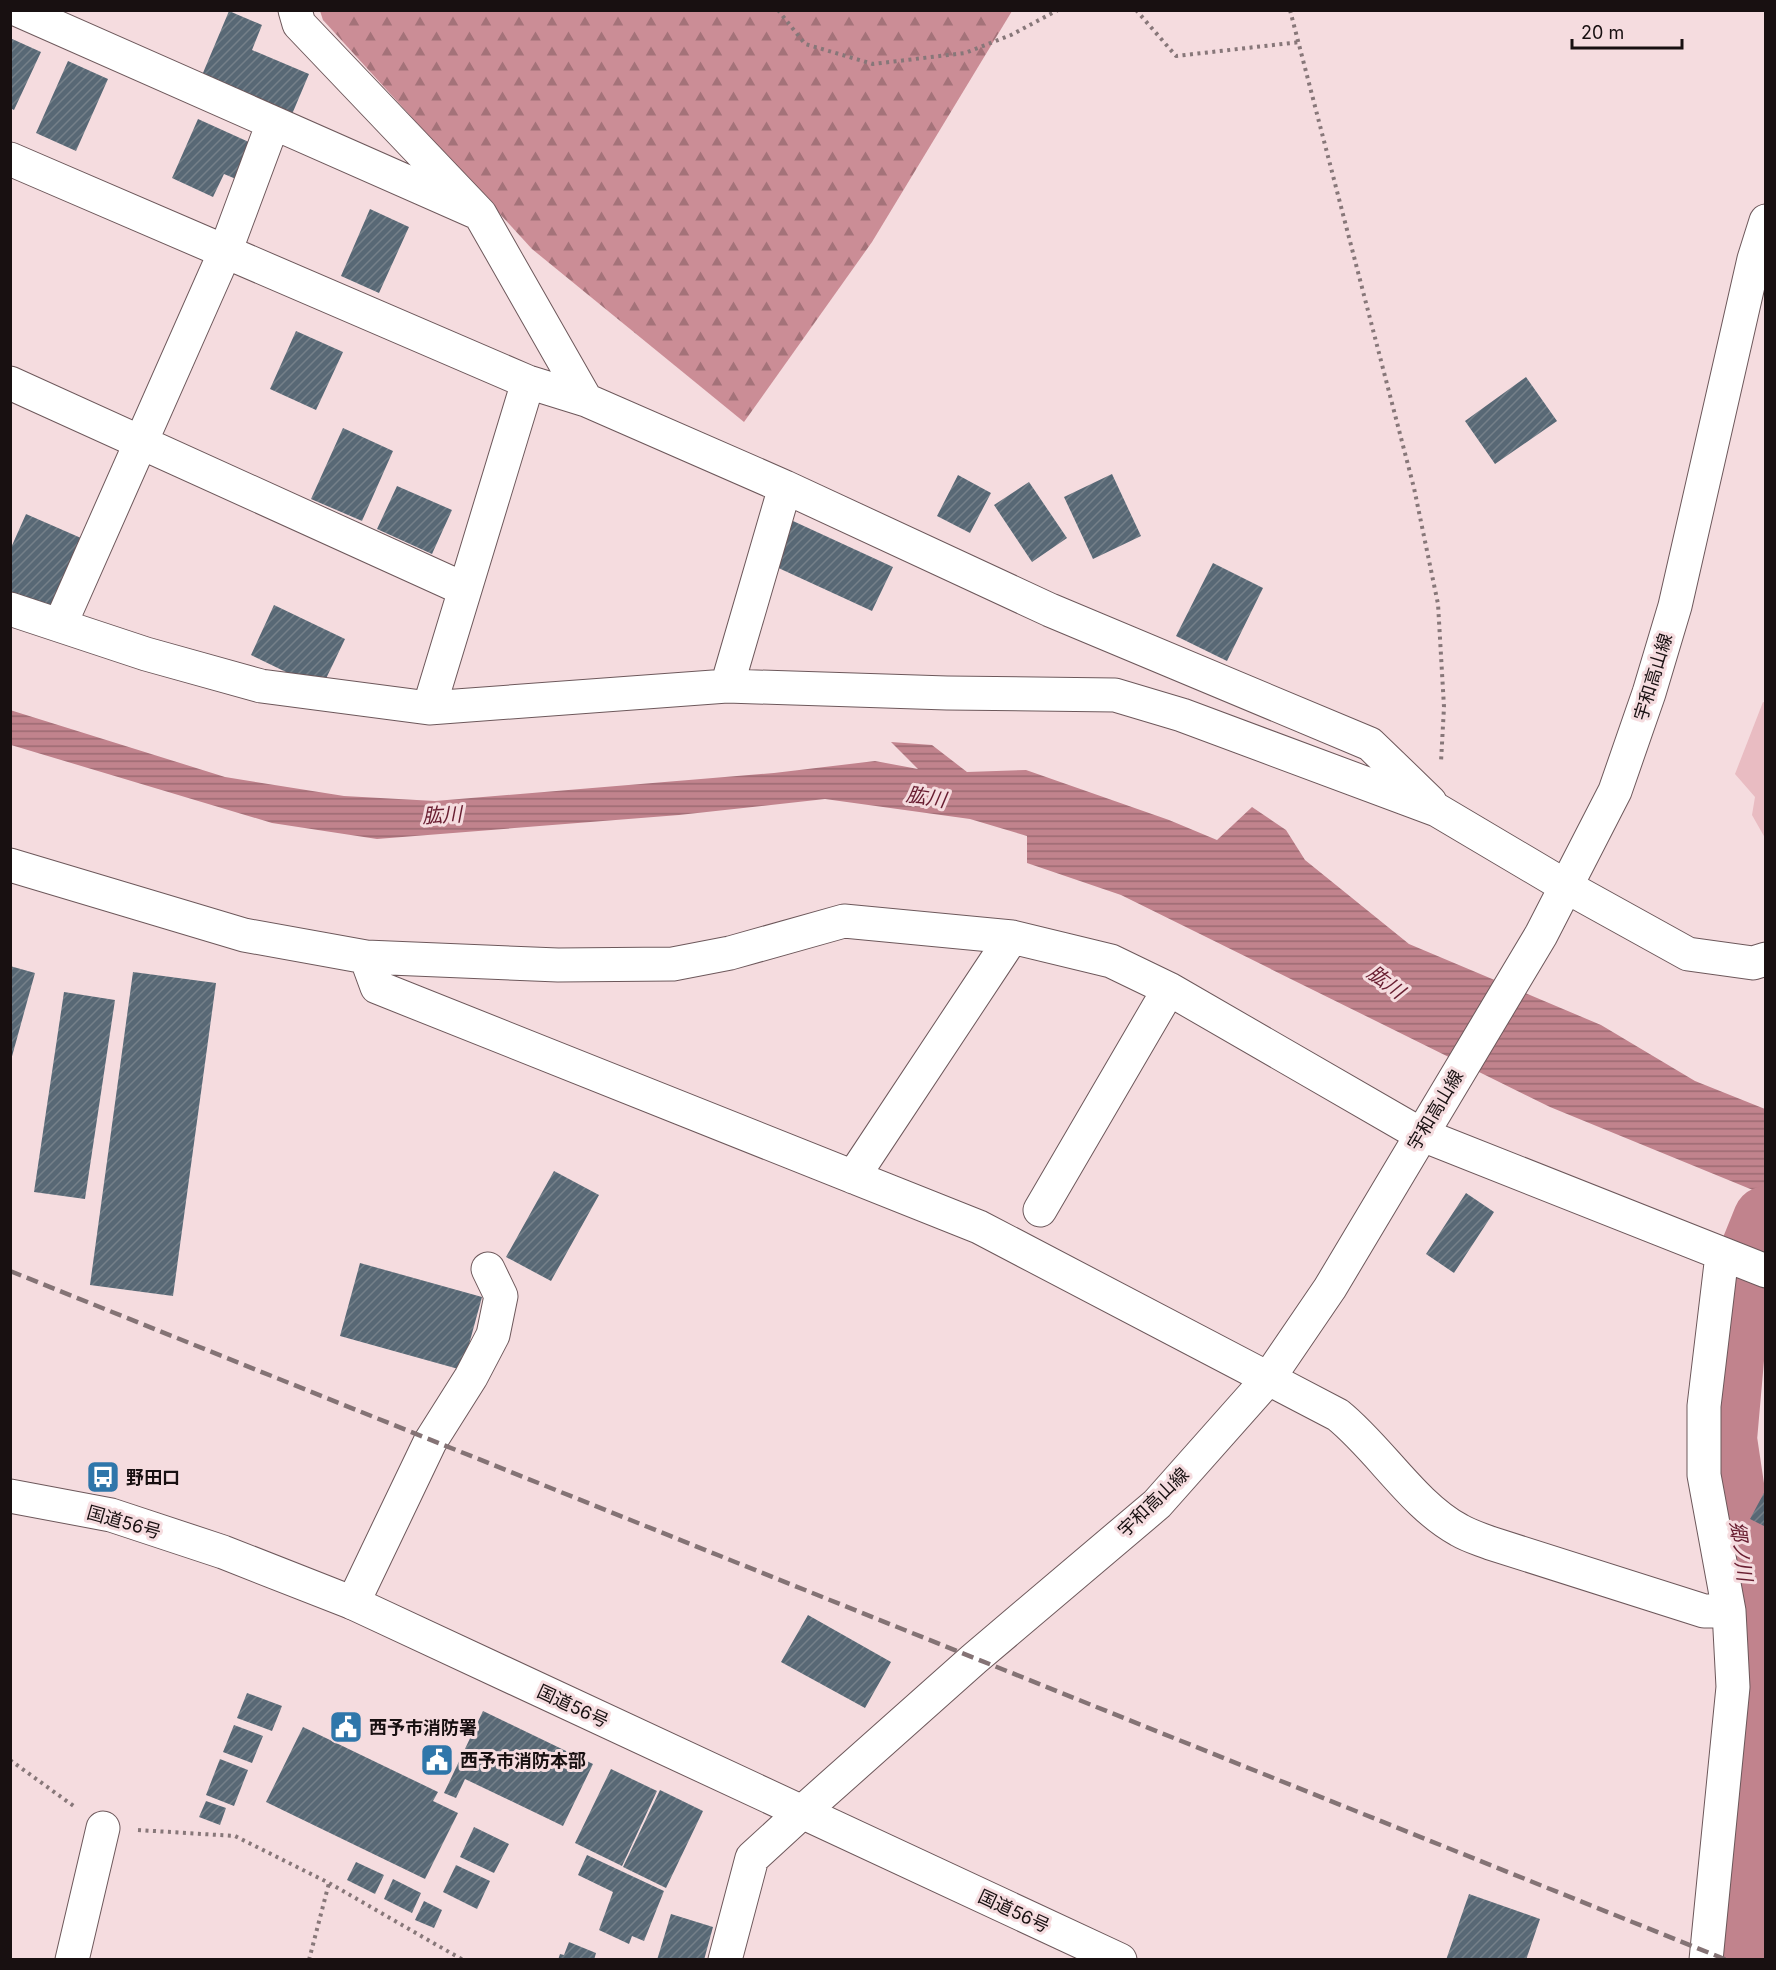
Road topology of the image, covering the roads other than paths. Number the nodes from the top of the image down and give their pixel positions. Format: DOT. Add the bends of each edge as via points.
graph roads {
  1 [pos="18,10"];
  2 [pos="296,10"];
  3 [pos="273,123"];
  4 [pos="10,159"];
  5 [pos="480,214"];
  6 [pos="1766,221"];
  7 [pos="225,252"];
  8 [pos="528,382"];
  9 [pos="10,383"];
  10 [pos="586,400"];
  11 [pos="142,441"];
  12 [pos="785,487"];
  13 [pos="464,589"];
  14 [pos="10,609"];
  15 [pos="60,625"];
  16 [pos="727,686"];
  17 [pos="429,708"];
  18 [pos="1437,810"];
  19 [pos="10,865"];
  20 [pos="1567,887"];
  21 [pos="1012,937"];
  22 [pos="366,957"];
  23 [pos="1766,959"];
  24 [pos="1168,989"];
  25 [pos="1427,1123"];
  26 [pos="853,1177"];
  27 [pos="1040,1210"];
  28 [pos="1722,1255"];
  29 [pos="488,1269"];
  30 [pos="1766,1271"];
  31 [pos="1268,1378"];
  32 [pos="10,1496"];
  33 [pos="353,1603"];
  34 [pos="1729,1611"];
  35 [pos="801,1813"];
  36 [pos="103,1828"];
  37 [pos="72,1959"];
  38 [pos="726,1959"];
  39 [pos="1120,1959"];
  40 [pos="1706,1959"];
  1 -- 3 [label="main road"];
  2 -- 5 [label="main road" via="299,24"];
  3 -- 5 [label="main road"];
  3 -- 7 [label="main road"];
  4 -- 7 [label="main road"];
  5 -- 10 [label="main road"];
  6 -- 20 [label="main road, 宇和高山線" via="1675,606 1650,693 1615,791"];
  7 -- 8 [label="main road"];
  7 -- 11 [label="main road"];
  8 -- 10 [label="main road"];
  8 -- 13 [label="main road"];
  9 -- 11 [label="main road"];
  10 -- 12 [label="main road"];
  11 -- 13 [label="main road"];
  11 -- 15 [label="main road"];
  12 -- 16 [label="main road"];
  12 -- 18 [label="main road" via="1050,610 1370,744"];
  13 -- 17 [label="main road"];
  14 -- 15 [label="main road"];
  15 -- 17 [label="main road" via="261,686"];
  16 -- 17 [label="main road"];
  16 -- 18 [label="main road" via="1115,695 1182,715"];
  18 -- 20 [label="main road"];
  19 -- 22 [label="main road" via="244,935"];
  20 -- 23 [label="main road" via="1688,954 1753,963"];
  20 -- 25 [label="main road, 宇和高山線"];
  21 -- 22 [label="main road" via="844,921 730,953 673,963 558,965"];
  21 -- 24 [label="main road" via="1110,961"];
  21 -- 26 [label="main road"];
  22 -- 26 [label="main road" via="377,987"];
  24 -- 25 [label="main road"];
  24 -- 27 [label="main road"];
  25 -- 28 [label="main road"];
  25 -- 31 [label="main road, 宇和高山線" via="1330,1288"];
  26 -- 31 [label="main road" via="979,1227"];
  28 -- 30 [label="main road"];
  28 -- 34 [label="main road" via="1704,1406 1704,1475"];
  29 -- 33 [label="main road" via="501,1296 493,1335 430,1442"];
  31 -- 34 [label="main road" via="1338,1415 1361,1434 1425,1504 1458,1530 1704,1611"];
  31 -- 35 [label="main road, 宇和高山線" via="1157,1504"];
  32 -- 33 [label="main road, 国道56号" via="111,1515 223,1552"];
  33 -- 35 [label="main road, 国道56号"];
  34 -- 40 [label="main road" via="1733,1687"];
  35 -- 38 [label="main road, 宇和高山線" via="752,1858"];
  35 -- 39 [label="main road, 国道56号"];
  36 -- 37 [label="main road"];
}
